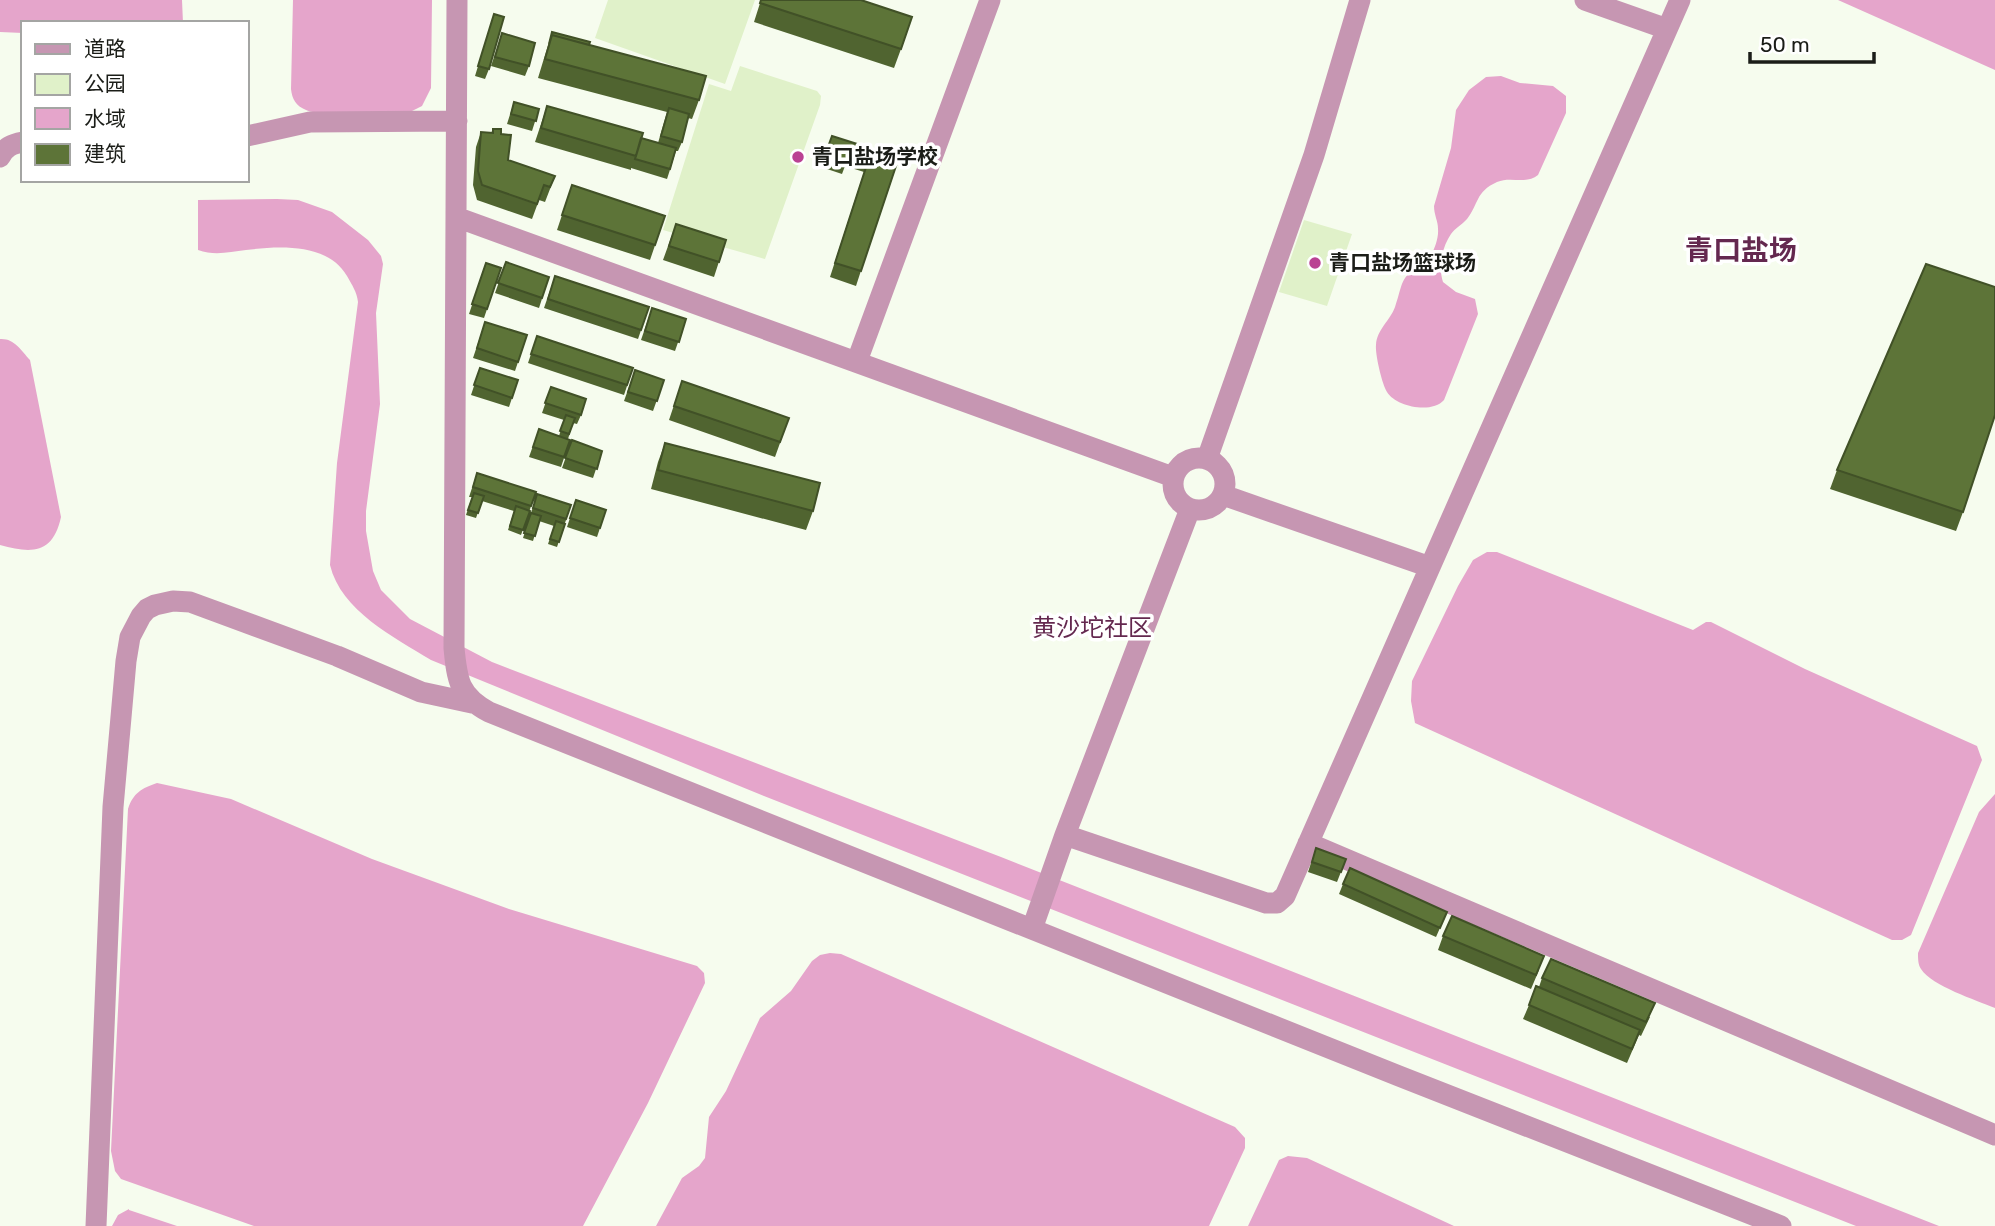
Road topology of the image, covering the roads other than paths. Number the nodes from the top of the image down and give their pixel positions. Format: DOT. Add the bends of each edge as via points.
graph roads {
  1 [pos="457,0"];
  2 [pos="990,0"];
  3 [pos="1360,0"];
  4 [pos="1585,0"];
  5 [pos="1679,0"];
  6 [pos="1667,29"];
  7 [pos="457,121"];
  8 [pos="248,136"];
  9 [pos="21,142"];
  10 [pos="0,157"];
  11 [pos="456,217"];
  12 [pos="857,361"];
  13 [pos="1207,459"];
  14 [pos="1173,477"];
  15 [pos="1223,495"];
  16 [pos="1190,509"];
  17 [pos="1430,567"];
  18 [pos="472,703"];
  19 [pos="1065,835"];
  20 [pos="1308,843"];
  21 [pos="1032,929"];
  22 [pos="1995,1135"];
  23 [pos="96,1226"];
  24 [pos="1781,1226"];
  1 -- 7 [label="street"];
  2 -- 12 [label="street"];
  3 -- 13 [label="street" via="1314,155"];
  4 -- 6 [label="street"];
  5 -- 6 [label="street"];
  6 -- 17 [label="street"];
  7 -- 8 [label="street" via="310,122"];
  7 -- 11 [label="street"];
  9 -- 10 [label="street"];
  11 -- 12 [label="street"];
  11 -- 18 [label="street" via="454,648 461,687"];
  12 -- 14 [label="street"];
  13 -- 14 [label="street" via="1186,461"];
  13 -- 15 [label="street" via="1223,473"];
  14 -- 16 [label="street" via="1177,500"];
  15 -- 16 [label="street" via="1213,506"];
  15 -- 17 [label="street"];
  16 -- 19 [label="street"];
  17 -- 20 [label="street"];
  18 -- 21 [label="street"];
  18 -- 23 [label="street" via="421,692 190,602 155,605 141,616 130,637 126,661 116,767"];
  19 -- 20 [label="street" via="1266,903 1285,897"];
  19 -- 21 [label="street"];
  20 -- 22 [label="street"];
  21 -- 24 [label="street"];
}
